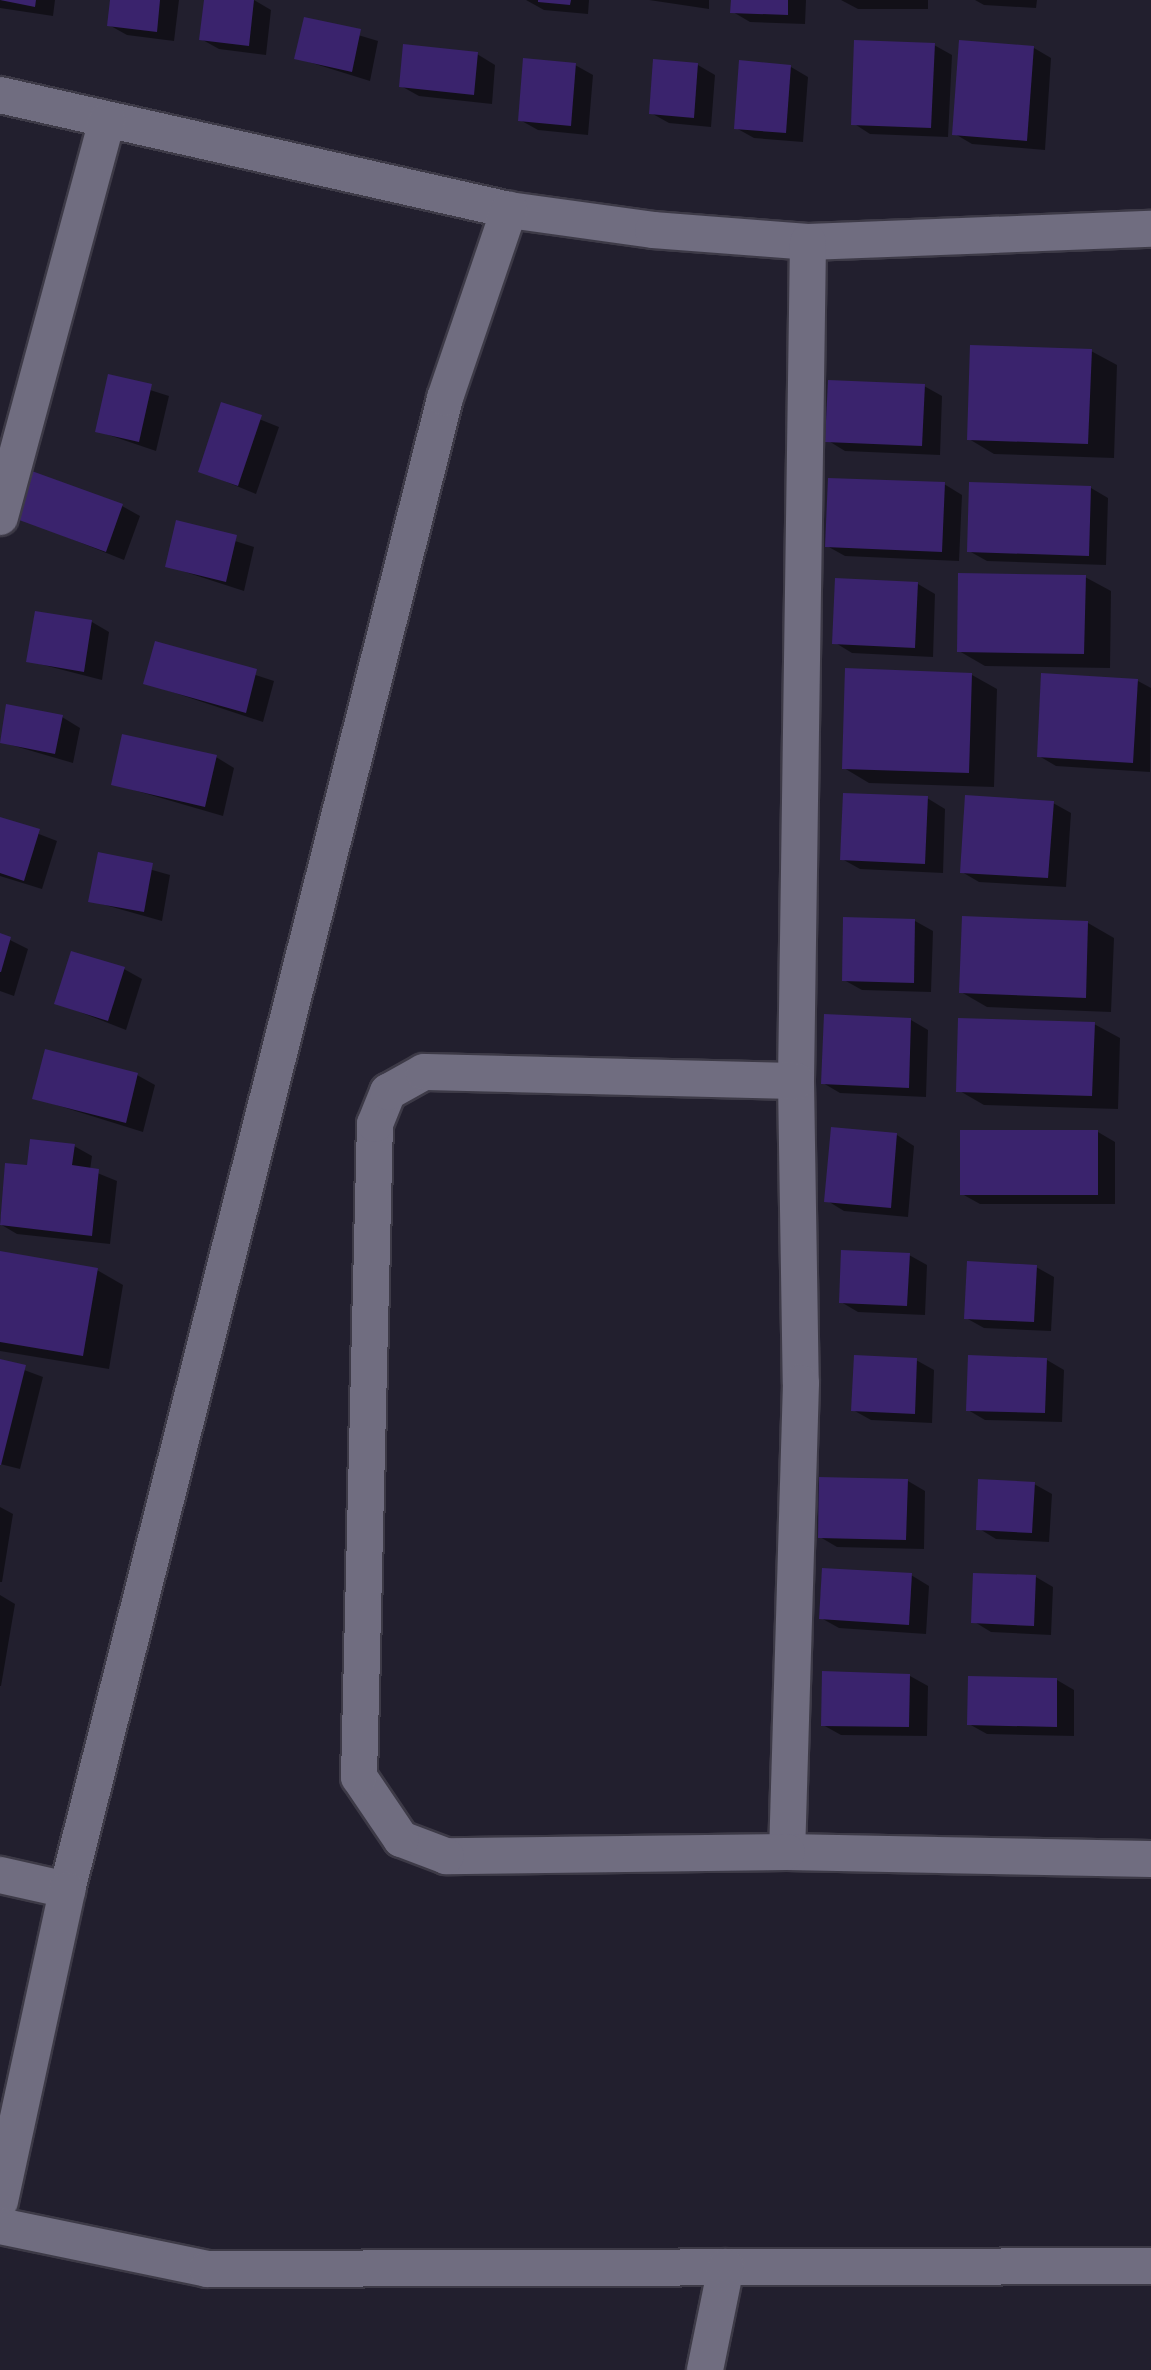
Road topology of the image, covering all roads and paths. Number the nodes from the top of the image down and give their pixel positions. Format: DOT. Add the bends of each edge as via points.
graph roads {
  1 [pos="0,95"];
  2 [pos="107,120"];
  3 [pos="509,210"];
  4 [pos="1151,229"];
  5 [pos="808,242"];
  6 [pos="0,517"];
  7 [pos="796,1081"];
  8 [pos="787,1852"];
  9 [pos="1151,1859"];
  10 [pos="0,1875"];
  11 [pos="67,1890"];
  12 [pos="0,2201"];
  13 [pos="0,2226"];
  14 [pos="1151,2266"];
  15 [pos="726,2267"];
  16 [pos="705,2370"];
  1 -- 2 [label="street"];
  2 -- 3 [label="street"];
  2 -- 6 [label="street"];
  3 -- 5 [label="street"];
  3 -- 11 [label="street" via="445,398"];
  4 -- 5 [label="street"];
  5 -- 7 [label="street"];
  7 -- 8 [label="street" via="801,1383"];
  7 -- 8 [label="street" via="424,1072 388,1092 375,1124 359,1777 401,1839 446,1856"];
  8 -- 9 [label="street"];
  10 -- 11 [label="street"];
  11 -- 12 [label="street"];
  13 -- 15 [label="street" via="207,2269"];
  14 -- 15 [label="street"];
  15 -- 16 [label="street"];
}
